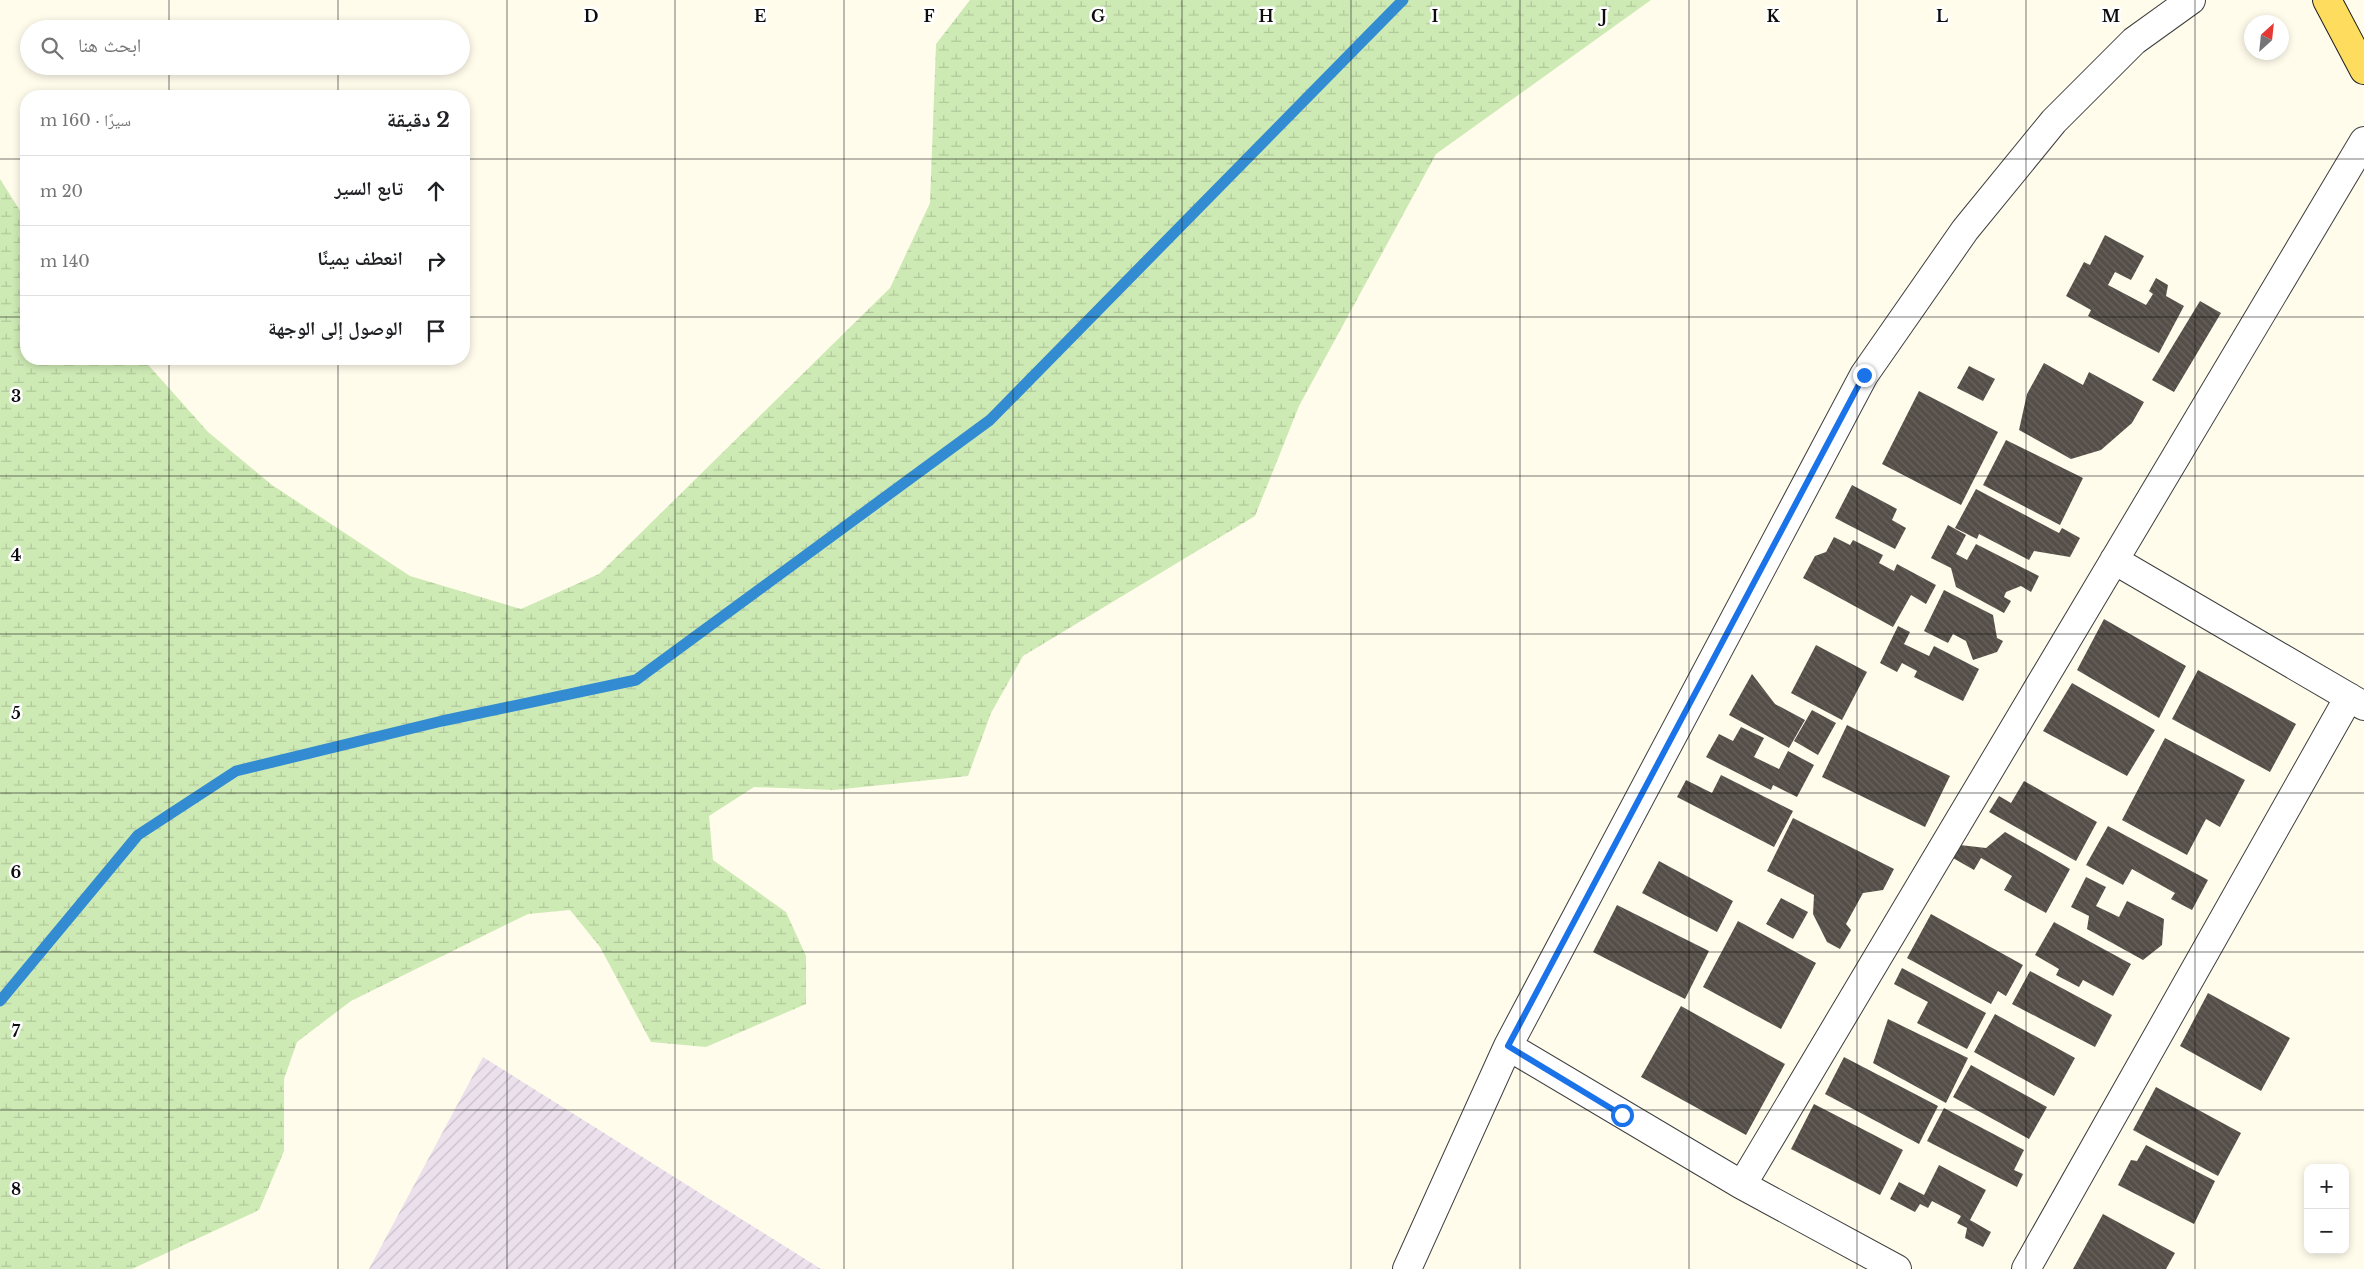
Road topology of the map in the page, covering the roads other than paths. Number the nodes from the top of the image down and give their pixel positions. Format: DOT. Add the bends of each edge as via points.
graph roads {
  1 [pos="2191,0"];
  2 [pos="2327,0"];
  3 [pos="2364,70"];
  4 [pos="2364,141"];
  5 [pos="2114,560"];
  6 [pos="2357,701"];
  7 [pos="1508,1046"];
  8 [pos="1742,1185"];
  9 [pos="1407,1269"];
  10 [pos="1897,1269"];
  11 [pos="2026,1269"];
  1 -- 7 [label="street" via="2134,41 2054,121 1965,230 1864,375"];
  2 -- 3 [label="main road"];
  4 -- 5 [label="street"];
  5 -- 6 [label="street"];
  5 -- 8 [label="street"];
  6 -- 11 [label="street"];
  7 -- 8 [label="street"];
  7 -- 9 [label="street"];
  8 -- 10 [label="street"];
}
